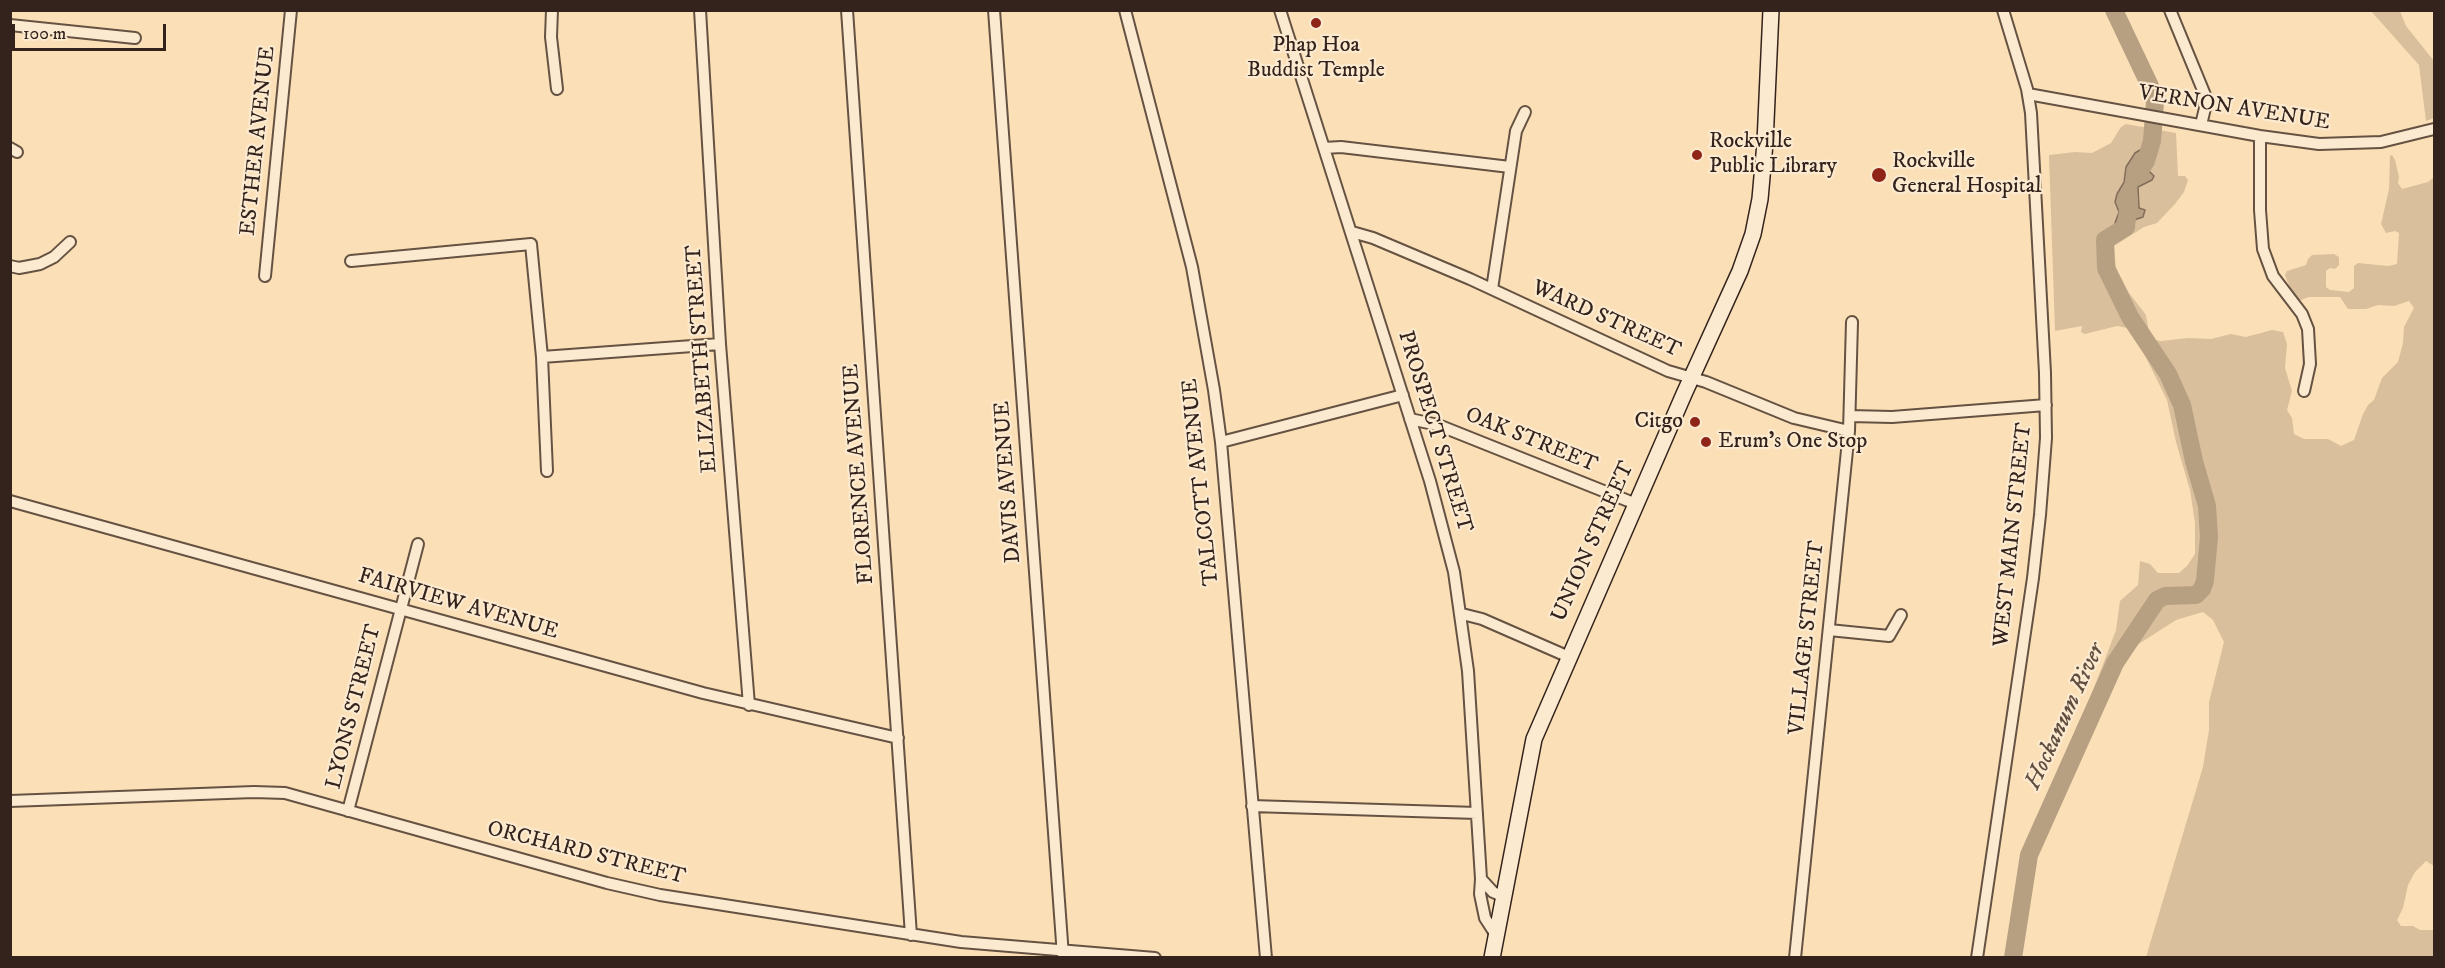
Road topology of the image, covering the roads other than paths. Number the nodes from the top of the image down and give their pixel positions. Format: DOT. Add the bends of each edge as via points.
graph roads {
  1 [pos="291,10"];
  2 [pos="552,10"];
  3 [pos="700,10"];
  4 [pos="847,10"];
  5 [pos="994,10"];
  6 [pos="1125,10"];
  7 [pos="1280,10"];
  8 [pos="1771,10"];
  9 [pos="2003,10"];
  10 [pos="2170,10"];
  11 [pos="10,25"];
  12 [pos="135,38"];
  13 [pos="557,89"];
  14 [pos="2028,94"];
  15 [pos="1525,112"];
  16 [pos="2201,125"];
  17 [pos="2434,129"];
  18 [pos="2260,136"];
  19 [pos="1324,148"];
  20 [pos="1510,167"];
  21 [pos="1352,232"];
  22 [pos="70,242"];
  23 [pos="351,261"];
  24 [pos="10,266"];
  25 [pos="265,276"];
  26 [pos="1492,289"];
  27 [pos="1852,322"];
  28 [pos="720,344"];
  29 [pos="542,357"];
  30 [pos="1691,378"];
  31 [pos="2304,391"];
  32 [pos="1403,395"];
  33 [pos="2046,405"];
  34 [pos="1850,416"];
  35 [pos="1410,419"];
  36 [pos="1849,431"];
  37 [pos="1221,442"];
  38 [pos="547,471"];
  39 [pos="10,501"];
  40 [pos="1635,504"];
  41 [pos="418,544"];
  42 [pos="400,609"];
  43 [pos="1461,614"];
  44 [pos="1901,615"];
  45 [pos="1828,630"];
  46 [pos="1569,657"];
  47 [pos="749,705"];
  48 [pos="898,738"];
  49 [pos="10,801"];
  50 [pos="1252,806"];
  51 [pos="348,811"];
  52 [pos="1477,813"];
  53 [pos="1481,879"];
  54 [pos="1504,897"];
  55 [pos="911,935"];
  56 [pos="1497,935"];
  57 [pos="1062,954"];
  58 [pos="1155,957"];
  59 [pos="1266,957"];
  60 [pos="1492,957"];
  61 [pos="1795,957"];
  62 [pos="1977,957"];
  1 -- 25 [label="street, ESTHER AVENUE"];
  2 -- 13 [label="street"];
  3 -- 28 [label="street, ELIZABETH STREET"];
  4 -- 48 [label="street, FLORENCE AVENUE"];
  5 -- 57 [label="street, DAVIS AVENUE"];
  6 -- 37 [label="street, TALCOTT AVENUE" via="1192,267"];
  7 -- 19 [label="street, PROSPECT STREET"];
  8 -- 30 [label="main road, UNION STREET" via="1765,143 1753,234"];
  9 -- 14 [label="street, WEST MAIN STREET"];
  10 -- 16 [label="street" via="2205,94"];
  11 -- 12 [label="street"];
  14 -- 16 [label="street, VERNON AVENUE"];
  14 -- 33 [label="street, WEST MAIN STREET"];
  15 -- 20 [label="street" via="1516,132"];
  16 -- 18 [label="street, VERNON AVENUE"];
  17 -- 18 [label="street, VERNON AVENUE" via="2391,141 2356,144 2319,144"];
  18 -- 31 [label="street" via="2263,249 2273,276 2308,328 2310,363"];
  19 -- 20 [label="street"];
  19 -- 21 [label="street, PROSPECT STREET"];
  20 -- 26 [label="street"];
  21 -- 26 [label="street, WARD STREET"];
  21 -- 32 [label="street, PROSPECT STREET"];
  22 -- 24 [label="street" via="40,264"];
  23 -- 29 [label="street" via="531,244"];
  26 -- 30 [label="street, WARD STREET" via="1661,368"];
  27 -- 34 [label="street, VILLAGE STREET"];
  28 -- 29 [label="street"];
  28 -- 47 [label="street, ELIZABETH STREET"];
  29 -- 38 [label="street"];
  30 -- 36 [label="street, WARD STREET" via="1794,418"];
  30 -- 40 [label="main road, UNION STREET"];
  32 -- 35 [label="street, PROSPECT STREET"];
  32 -- 37 [label="street"];
  33 -- 34 [label="street" via="1909,416"];
  33 -- 62 [label="street, WEST MAIN STREET" via="2035,557"];
  34 -- 36 [label="street, VILLAGE STREET"];
  35 -- 40 [label="street, OAK STREET" via="1430,422"];
  35 -- 43 [label="street, PROSPECT STREET" via="1442,524"];
  36 -- 45 [label="street, VILLAGE STREET"];
  37 -- 50 [label="street, TALCOTT AVENUE"];
  39 -- 42 [label="street, FAIRVIEW AVENUE"];
  40 -- 46 [label="main road, UNION STREET"];
  41 -- 42 [label="street, LYONS STREET"];
  42 -- 47 [label="street, FAIRVIEW AVENUE"];
  42 -- 51 [label="street, LYONS STREET"];
  43 -- 46 [label="street" via="1482,619"];
  43 -- 52 [label="street, PROSPECT STREET"];
  44 -- 45 [label="street" via="1889,636"];
  45 -- 61 [label="street, VILLAGE STREET"];
  46 -- 54 [label="main road, UNION STREET" via="1531,748"];
  47 -- 48 [label="street, FAIRVIEW AVENUE"];
  48 -- 55 [label="street, FLORENCE AVENUE"];
  49 -- 51 [label="street, ORCHARD STREET" via="267,791"];
  50 -- 52 [label="street"];
  50 -- 59 [label="street, TALCOTT AVENUE"];
  51 -- 55 [label="street, ORCHARD STREET" via="639,891"];
  52 -- 53 [label="street, PROSPECT STREET"];
  53 -- 54 [label="street"];
  53 -- 56 [label="street, PROSPECT STREET" via="1483,914"];
  54 -- 56 [label="main road, UNION STREET"];
  55 -- 57 [label="street, ORCHARD STREET"];
  56 -- 60 [label="main road, UNION STREET"];
  57 -- 58 [label="street, ORCHARD STREET"];
}
